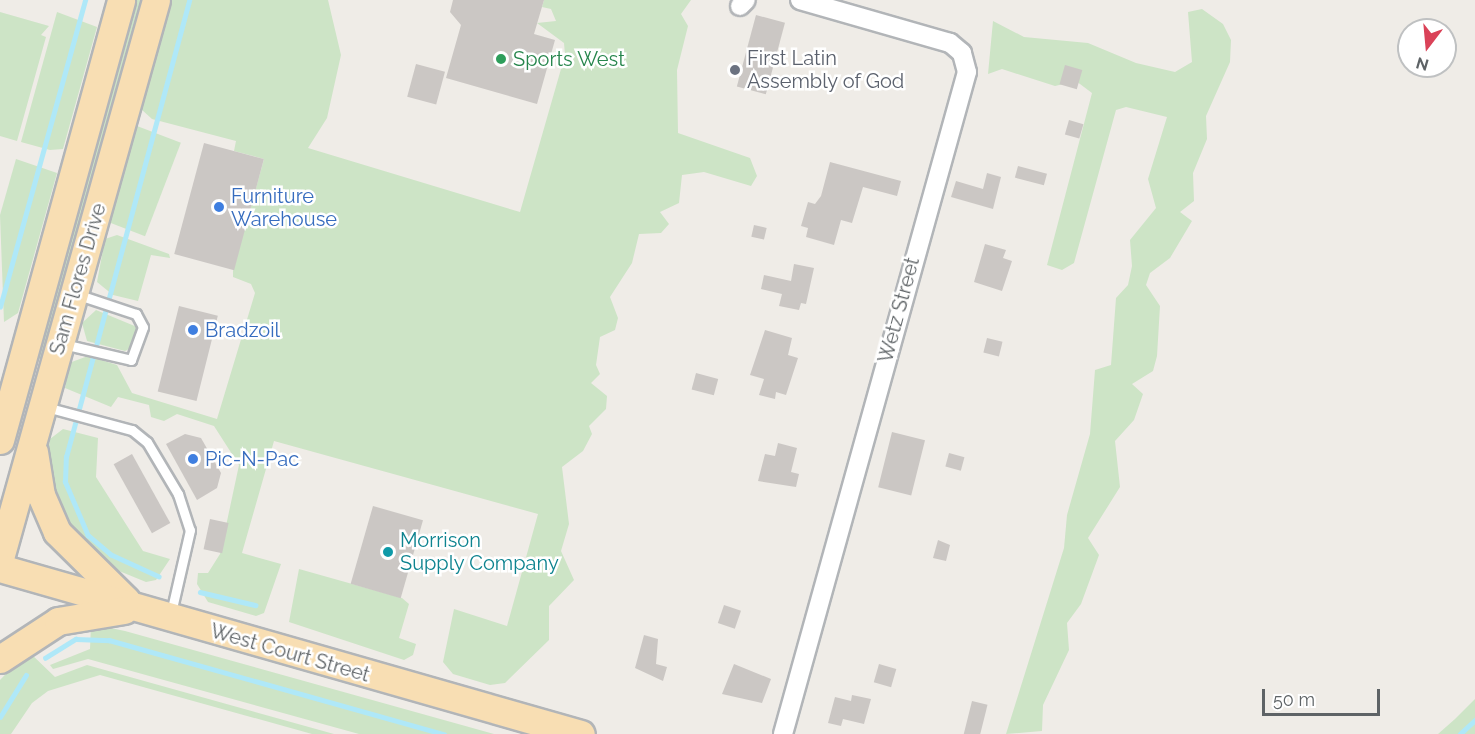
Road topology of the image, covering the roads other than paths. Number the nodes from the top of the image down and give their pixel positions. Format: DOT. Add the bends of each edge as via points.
graph roads {
  1 [pos="121,0"];
  2 [pos="156,0"];
  3 [pos="800,0"];
  4 [pos="74,294"];
  5 [pos="60,343"];
  6 [pos="39,416"];
  7 [pos="2,430"];
  8 [pos="0,558"];
  9 [pos="0,568"];
  10 [pos="139,609"];
  11 [pos="169,618"];
  12 [pos="0,659"];
  13 [pos="581,734"];
  14 [pos="783,734"];
  1 -- 7 [label="main road, Sam Flores Drive"];
  2 -- 4 [label="main road, Sam Flores Drive"];
  3 -- 14 [label="street, Wetz Street" via="950,43 966,59 967,72"];
  4 -- 5 [label="main road, Sam Flores Drive"];
  4 -- 5 [label="lane" via="136,314 143,327 135,355 123,361"];
  5 -- 6 [label="main road, Sam Flores Drive"];
  6 -- 8 [label="main road, Sam Flores Drive"];
  6 -- 10 [label="main road" via="35,467 51,521 77,557"];
  6 -- 11 [label="lane" via="132,430 147,442 178,495 190,530"];
  9 -- 10 [label="main road, West Court Street"];
  10 -- 11 [label="main road, West Court Street"];
  10 -- 12 [label="main road" via="57,621"];
  11 -- 13 [label="main road, West Court Street"];
}
